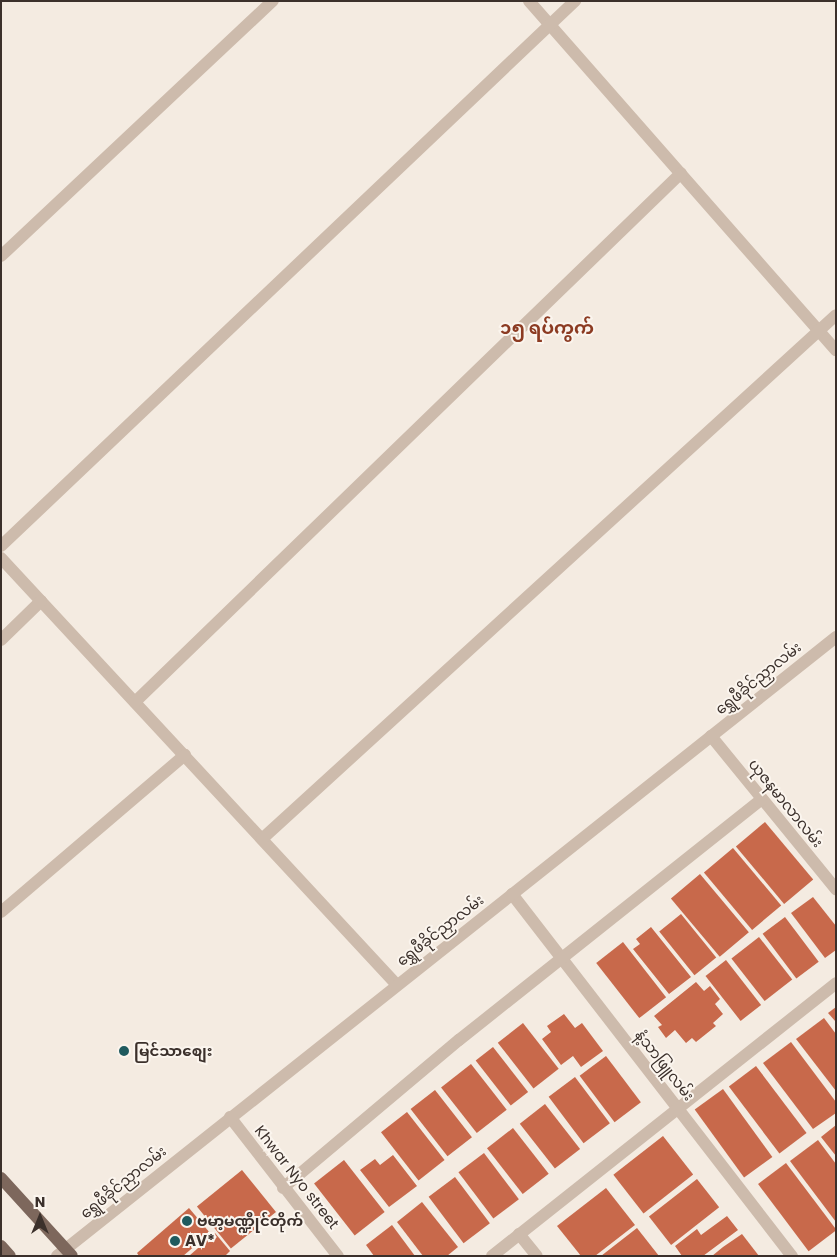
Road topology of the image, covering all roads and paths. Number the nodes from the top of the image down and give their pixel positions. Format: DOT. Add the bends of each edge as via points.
graph roads {
  1 [pos="273,1"];
  2 [pos="529,1"];
  3 [pos="575,1"];
  4 [pos="551,24"];
  5 [pos="681,173"];
  6 [pos="1,256"];
  7 [pos="836,315"];
  8 [pos="819,331"];
  9 [pos="836,350"];
  10 [pos="1,546"];
  11 [pos="1,558"];
  12 [pos="41,601"];
  13 [pos="836,637"];
  14 [pos="1,640"];
  15 [pos="135,702"];
  16 [pos="711,736"];
  17 [pos="185,755"];
  18 [pos="761,800"];
  19 [pos="262,839"];
  20 [pos="836,889"];
  21 [pos="512,894"];
  22 [pos="1,912"];
  23 [pos="561,958"];
  24 [pos="836,983"];
  25 [pos="397,985"];
  26 [pos="678,1108"];
  27 [pos="230,1117"];
  28 [pos="1,1178"];
  29 [pos="283,1188"];
  30 [pos="519,1234"];
  31 [pos="1,1246"];
  32 [pos="65,1253"];
  33 [pos="10,1256"];
  34 [pos="338,1256"];
  35 [pos="492,1256"];
  36 [pos="537,1256"];
  37 [pos="792,1256"];
  1 -- 6 [label="street"];
  2 -- 4 [label="street"];
  3 -- 4 [label="street"];
  4 -- 5 [label="street"];
  4 -- 10 [label="street"];
  5 -- 8 [label="street"];
  5 -- 15 [label="street"];
  7 -- 8 [label="street"];
  8 -- 9 [label="street"];
  8 -- 19 [label="street"];
  11 -- 12 [label="street"];
  12 -- 14 [label="street"];
  12 -- 15 [label="street"];
  13 -- 16 [label="street, ရွှေဖီခိုင်ညှာလမ်း"];
  15 -- 17 [label="street"];
  16 -- 18 [label="street, ယုဇနမာလာလမ်း"];
  16 -- 21 [label="street, ရွှေဖီခိုင်ညှာလမ်း"];
  17 -- 19 [label="street"];
  17 -- 22 [label="street"];
  18 -- 20 [label="street, ယုဇနမာလာလမ်း"];
  18 -- 23 [label="street"];
  19 -- 25 [label="street"];
  21 -- 23 [label="street, နံ့သာဖြူလမ်း"];
  21 -- 25 [label="street, ရွှေဖီခိုင်ညှာလမ်း"];
  23 -- 26 [label="street, နံ့သာဖြူလမ်း"];
  23 -- 29 [label="street"];
  24 -- 26 [label="street"];
  25 -- 27 [label="street, ရွှေဖီခိုင်ညှာလမ်း"];
  26 -- 30 [label="street"];
  26 -- 37 [label="street, နံ့သာဖြူလမ်း"];
  27 -- 29 [label="street, Khwar Nyo street"];
  27 -- 32 [label="street, ရွှေဖီခိုင်ညှာလမ်း"];
  28 -- 32 [label="main road"];
  29 -- 34 [label="street, Khwar Nyo street"];
  30 -- 35 [label="street"];
  30 -- 36 [label="street"];
  31 -- 33 [label="main road"];
}
